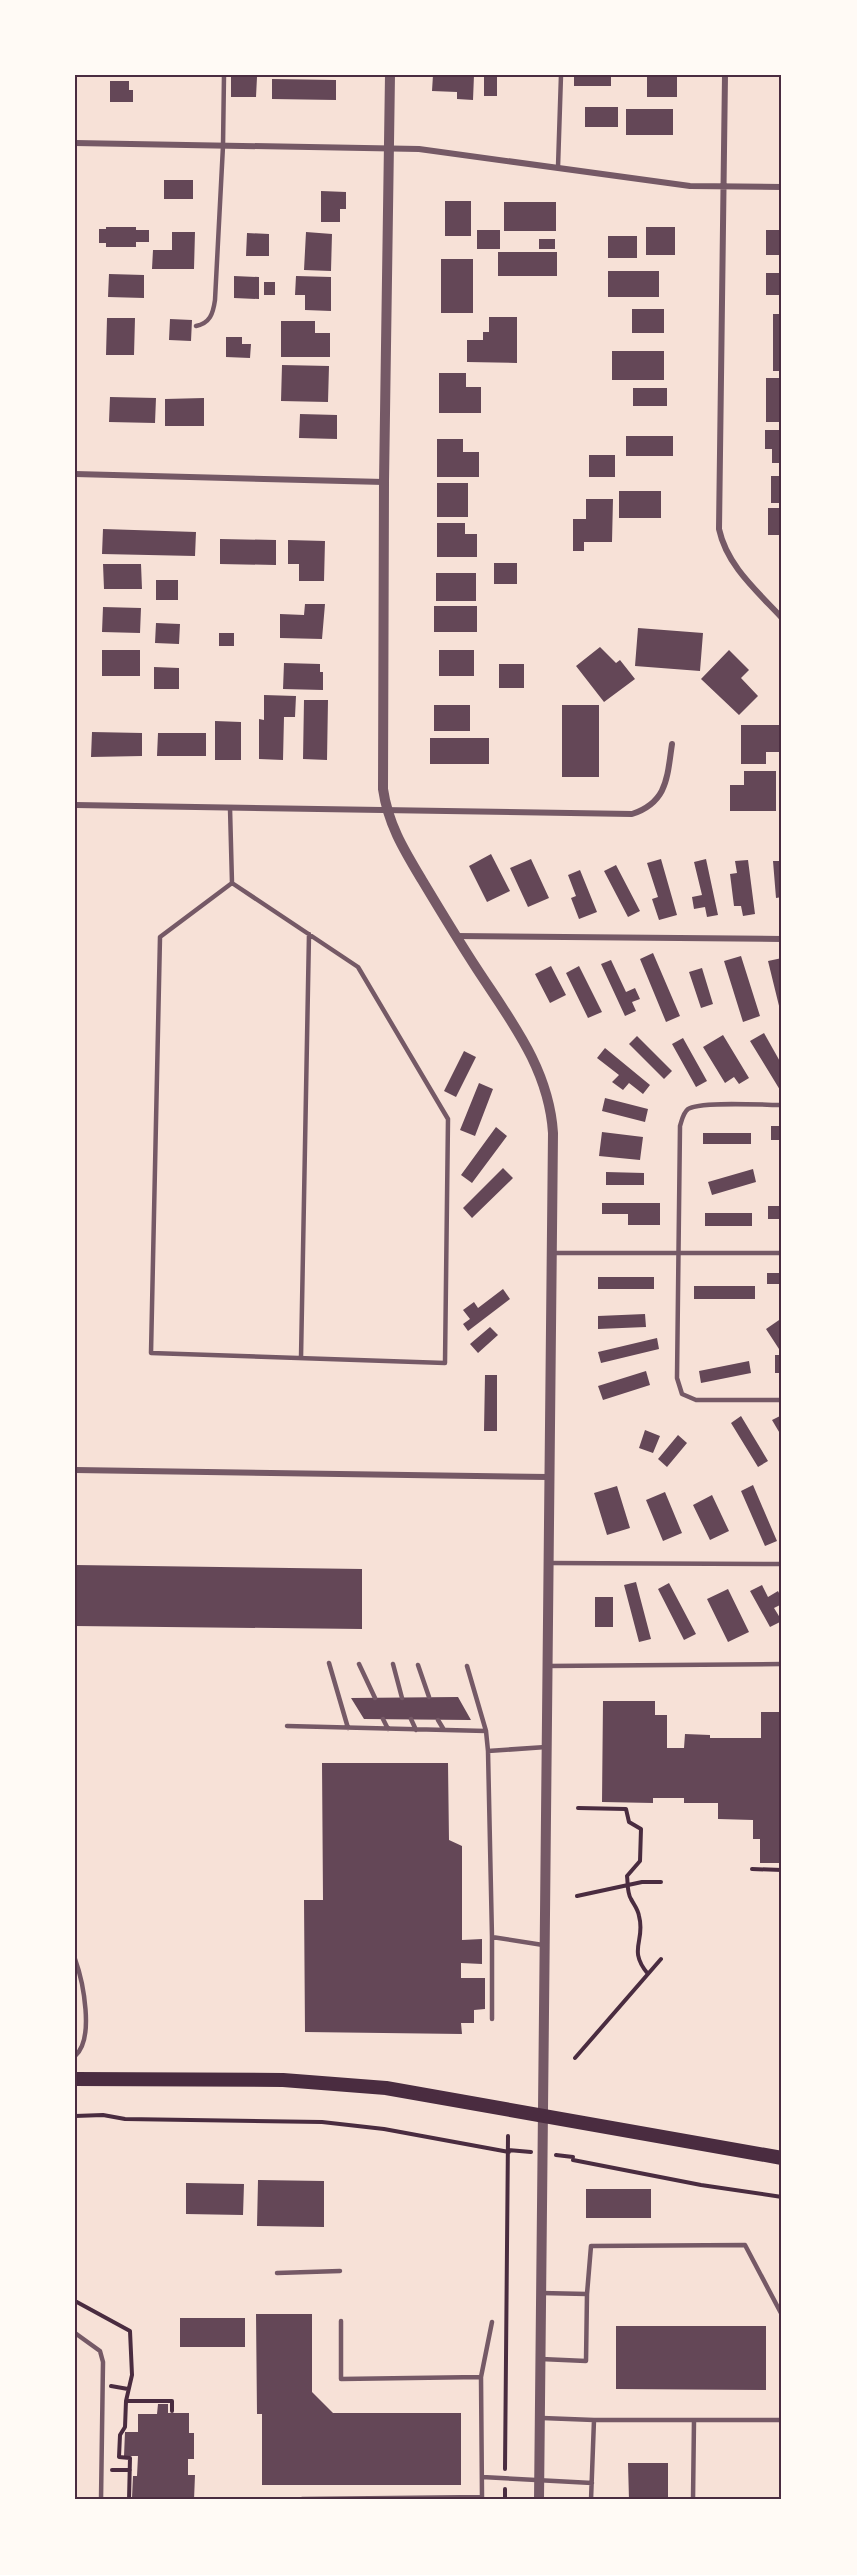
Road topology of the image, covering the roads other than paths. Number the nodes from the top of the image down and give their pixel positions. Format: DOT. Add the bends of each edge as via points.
graph roads {
  1 [pos="224,75"];
  2 [pos="390,75"];
  3 [pos="561,75"];
  4 [pos="725,75"];
  5 [pos="75,143"];
  6 [pos="223,146"];
  7 [pos="389,148"];
  8 [pos="558,167"];
  9 [pos="723,186"];
  10 [pos="782,187"];
  11 [pos="196,326"];
  12 [pos="75,474"];
  13 [pos="384,482"];
  14 [pos="782,618"];
  15 [pos="672,744"];
  16 [pos="75,805"];
  17 [pos="230,808"];
  18 [pos="386,811"];
  19 [pos="232,883"];
  20 [pos="309,934"];
  21 [pos="455,936"];
  22 [pos="782,939"];
  23 [pos="782,1105"];
  24 [pos="552,1253"];
  25 [pos="679,1253"];
  26 [pos="782,1253"];
  27 [pos="300,1358"];
  28 [pos="782,1400"];
  29 [pos="75,1470"];
  30 [pos="548,1477"];
  31 [pos="548,1563"];
  32 [pos="782,1564"];
  33 [pos="329,1663"];
  34 [pos="359,1664"];
  35 [pos="393,1664"];
  36 [pos="782,1664"];
  37 [pos="418,1665"];
  38 [pos="467,1666"];
  39 [pos="546,1666"];
  40 [pos="429,1697"];
  41 [pos="375,1698"];
  42 [pos="402,1698"];
  43 [pos="383,1719"];
  44 [pos="411,1719"];
  45 [pos="438,1720"];
  46 [pos="287,1726"];
  47 [pos="348,1728"];
  48 [pos="388,1729"];
  49 [pos="416,1730"];
  50 [pos="444,1730"];
  51 [pos="486,1731"];
  52 [pos="546,1747"];
  53 [pos="488,1751"];
  54 [pos="492,1937"];
  55 [pos="544,1946"];
  56 [pos="75,1959"];
  57 [pos="492,2019"];
  58 [pos="75,2056"];
  59 [pos="75,2079"];
  60 [pos="543,2116"];
  61 [pos="782,2158"];
  62 [pos="340,2271"];
  63 [pos="277,2273"];
  64 [pos="541,2294"];
  65 [pos="587,2294"];
  66 [pos="782,2315"];
  67 [pos="340,2321"];
  68 [pos="492,2322"];
  69 [pos="75,2333"];
  70 [pos="541,2359"];
  71 [pos="481,2378"];
  72 [pos="540,2418"];
  73 [pos="594,2420"];
  74 [pos="694,2420"];
  75 [pos="782,2420"];
  76 [pos="482,2477"];
  77 [pos="539,2479"];
  78 [pos="592,2482"];
  79 [pos="302,2499"];
  80 [pos="101,2500"];
  81 [pos="539,2500"];
  82 [pos="591,2500"];
  83 [pos="693,2500"];
  1 -- 6 [label="lane"];
  2 -- 7 [label="street"];
  3 -- 8 [label="lane"];
  4 -- 9 [label="street"];
  5 -- 6 [label="street"];
  6 -- 7 [label="street"];
  6 -- 11 [label="lane" via="215,300 209,320"];
  7 -- 8 [label="street"];
  7 -- 13 [label="street"];
  8 -- 9 [label="street" via="690,186"];
  9 -- 10 [label="street"];
  9 -- 14 [label="street" via="719,529 728,557"];
  12 -- 13 [label="street"];
  13 -- 18 [label="street" via="382,769"];
  15 -- 18 [label="street" via="666,781 657,801 632,814"];
  16 -- 17 [label="street"];
  17 -- 18 [label="street"];
  17 -- 19 [label="lane"];
  18 -- 21 [label="street" via="401,845"];
  19 -- 20 [label="lane"];
  19 -- 27 [label="lane" via="160,937 151,1353"];
  20 -- 27 [label="lane"];
  20 -- 27 [label="lane" via="358,966 448,1119 445,1363"];
  21 -- 22 [label="street"];
  21 -- 24 [label="street" via="526,1044 548,1096 553,1144"];
  23 -- 25 [label="lane" via="703,1105 687,1110 680,1126"];
  24 -- 25 [label="lane"];
  24 -- 30 [label="street"];
  25 -- 26 [label="lane"];
  25 -- 28 [label="lane" via="676,1378 682,1394 696,1400"];
  29 -- 30 [label="street"];
  30 -- 31 [label="street"];
  31 -- 32 [label="lane"];
  31 -- 39 [label="street"];
  33 -- 47 [label="lane"];
  34 -- 41 [label="lane"];
  35 -- 42 [label="lane"];
  36 -- 39 [label="lane"];
  37 -- 40 [label="lane"];
  38 -- 51 [label="lane"];
  39 -- 52 [label="street"];
  43 -- 48 [label="lane"];
  44 -- 49 [label="lane"];
  45 -- 50 [label="lane"];
  46 -- 47 [label="lane"];
  47 -- 48 [label="lane"];
  48 -- 49 [label="lane"];
  49 -- 50 [label="lane"];
  50 -- 51 [label="lane"];
  51 -- 53 [label="lane"];
  52 -- 53 [label="lane"];
  52 -- 55 [label="street"];
  53 -- 54 [label="lane"];
  54 -- 55 [label="lane"];
  54 -- 57 [label="lane"];
  55 -- 60 [label="street"];
  56 -- 58 [label="lane" via="84,1995 85,2041"];
  59 -- 60 [label="main road" via="331,2082 415,2092"];
  60 -- 61 [label="main road"];
  60 -- 64 [label="street"];
  62 -- 63 [label="lane"];
  64 -- 65 [label="lane"];
  64 -- 70 [label="street"];
  65 -- 66 [label="lane" via="591,2246 745,2245"];
  65 -- 70 [label="lane" via="586,2361"];
  67 -- 71 [label="lane" via="340,2379"];
  68 -- 71 [label="lane"];
  69 -- 80 [label="lane" via="100,2351 103,2362"];
  70 -- 72 [label="street"];
  71 -- 76 [label="lane"];
  72 -- 73 [label="lane"];
  72 -- 77 [label="street"];
  73 -- 74 [label="lane"];
  73 -- 78 [label="lane"];
  74 -- 75 [label="lane"];
  74 -- 83 [label="lane"];
  76 -- 77 [label="lane"];
  76 -- 79 [label="lane" via="482,2497"];
  77 -- 78 [label="lane"];
  77 -- 81 [label="street"];
  78 -- 82 [label="lane"];
}
